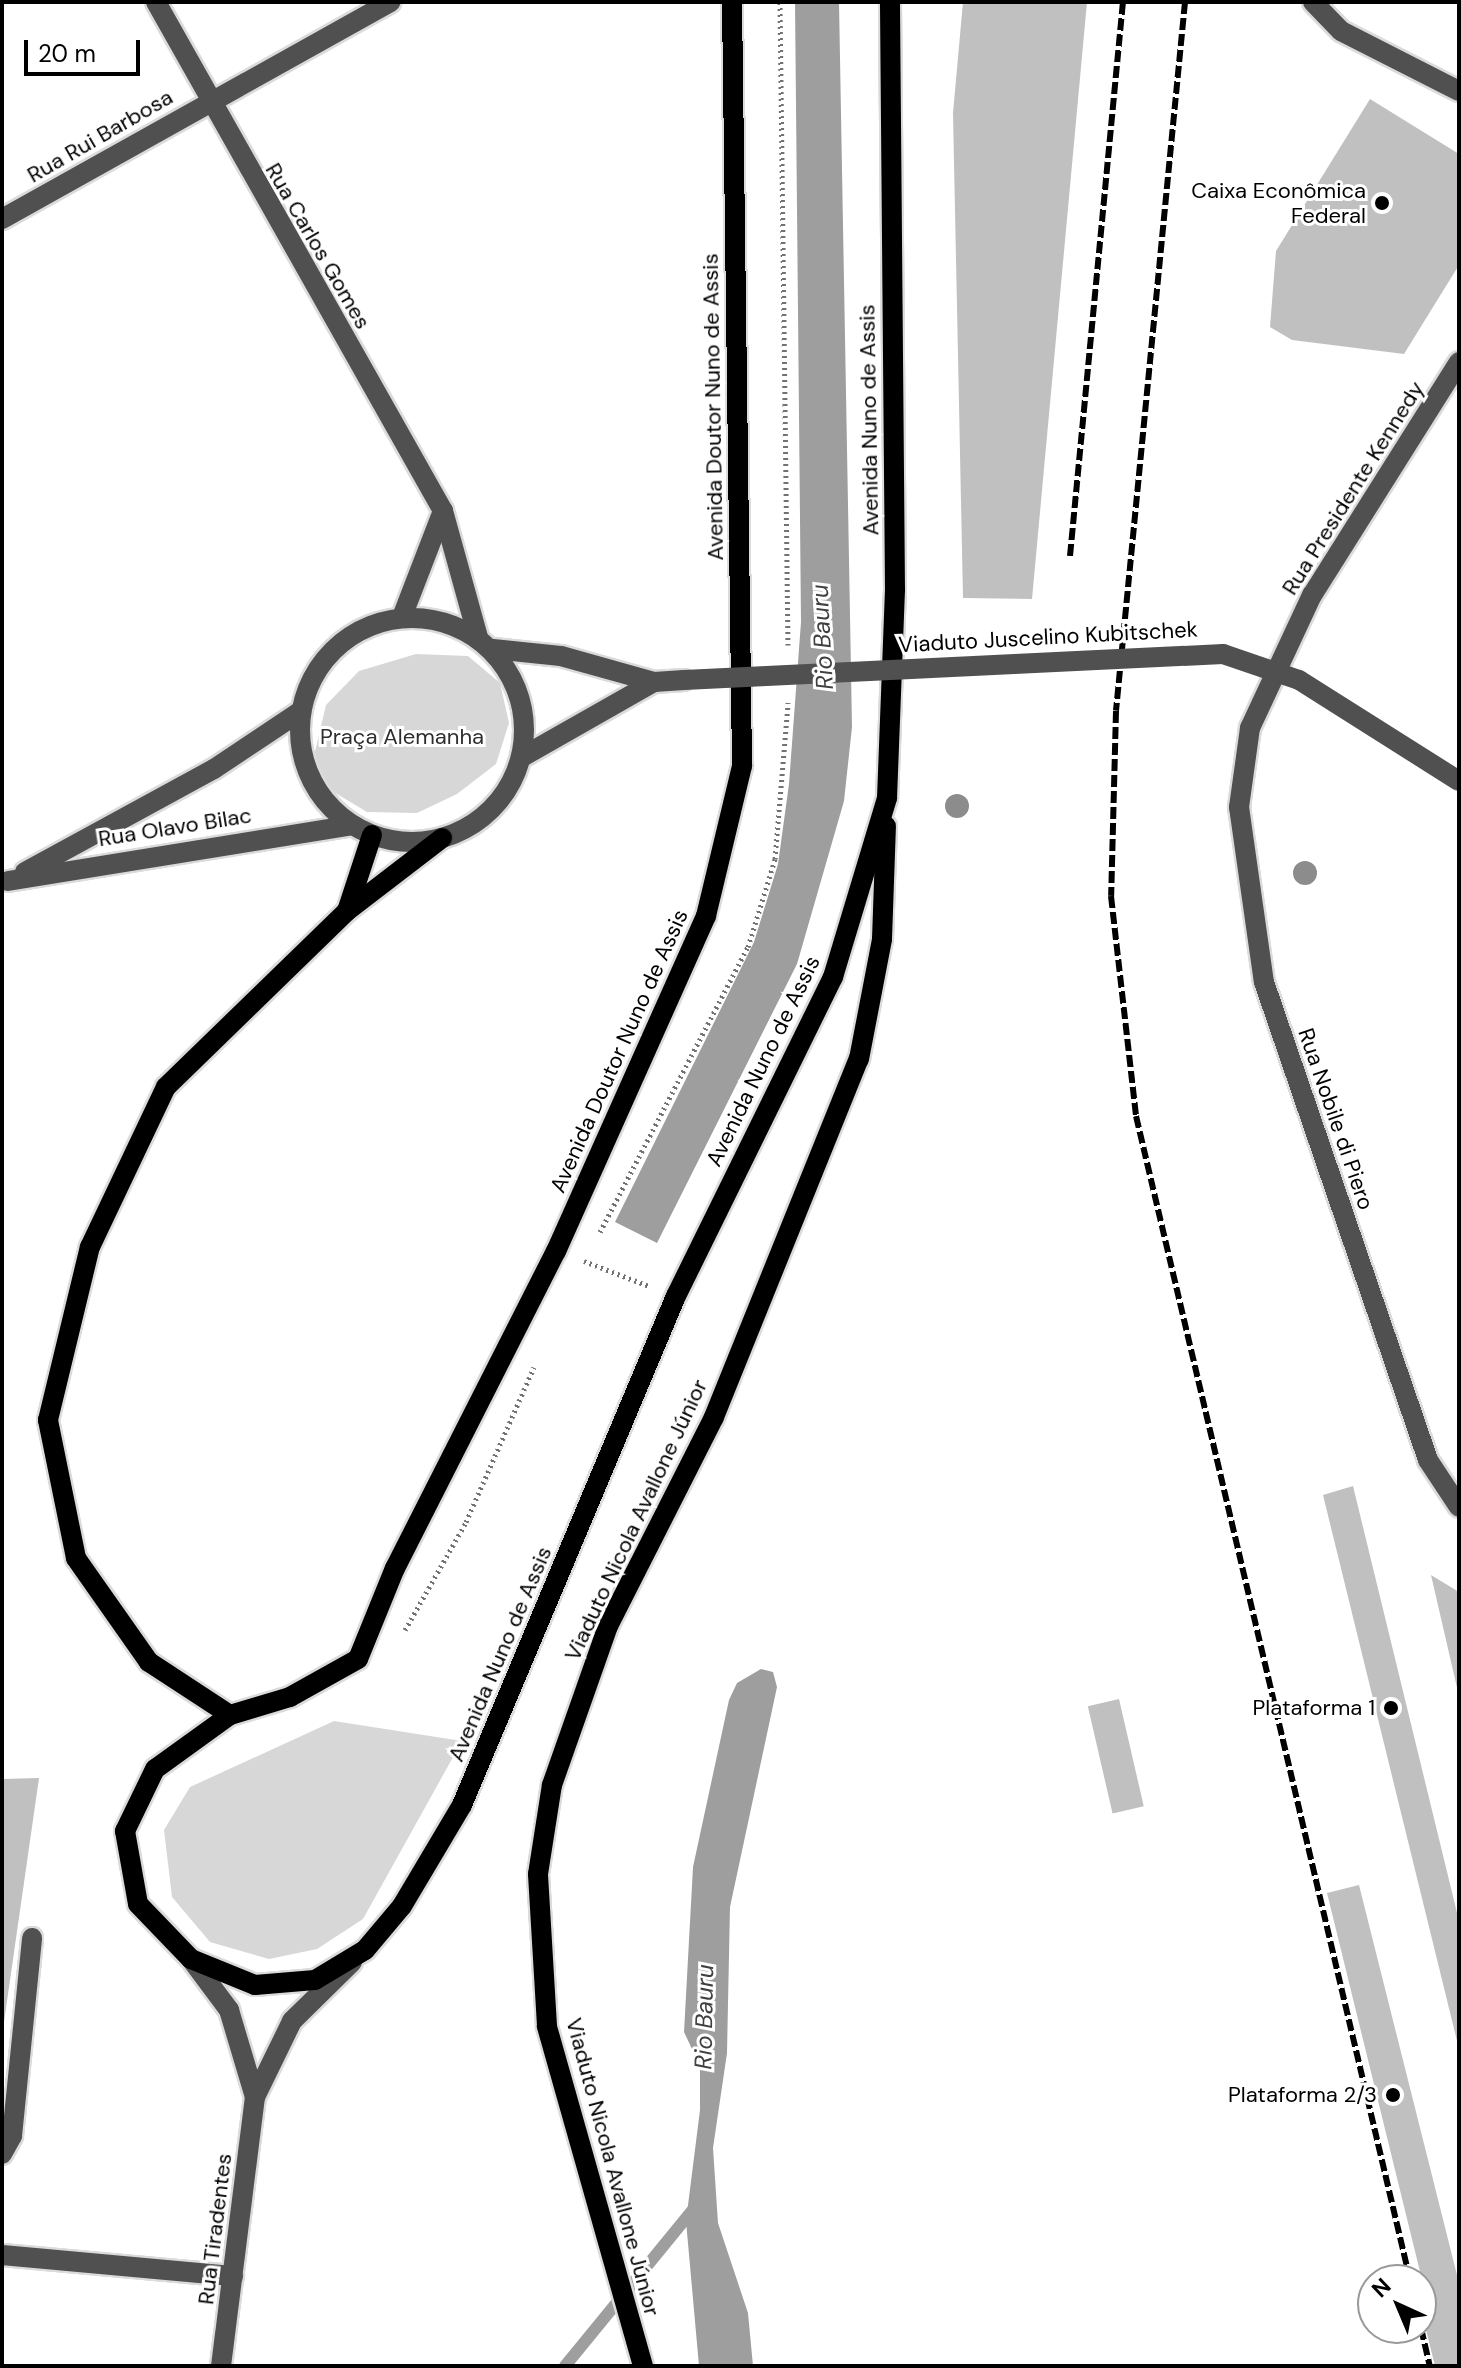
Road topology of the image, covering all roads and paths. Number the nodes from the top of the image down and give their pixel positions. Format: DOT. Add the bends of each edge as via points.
graph roads {
  1 [pos="156,2"];
  2 [pos="390,2"];
  3 [pos="732,2"];
  4 [pos="780,2"];
  5 [pos="890,2"];
  6 [pos="1313,2"];
  7 [pos="1459,91"];
  8 [pos="208,102"];
  9 [pos="2,219"];
  10 [pos="1459,362"];
  11 [pos="443,511"];
  12 [pos="402,617"];
  13 [pos="485,643"];
  14 [pos="788,653"];
  15 [pos="654,682"];
  16 [pos="788,698"];
  17 [pos="301,711"];
  18 [pos="1250,728"];
  19 [pos="522,757"];
  20 [pos="1459,781"];
  21 [pos="887,798"];
  22 [pos="352,825"];
  23 [pos="372,835"];
  24 [pos="442,838"];
  25 [pos="5,882"];
  26 [pos="347,911"];
  27 [pos="556,1251"];
  28 [pos="585,1261"];
  29 [pos="578,1275"];
  30 [pos="676,1296"];
  31 [pos="538,1357"];
  32 [pos="1459,1507"];
  33 [pos="399,1639"];
  34 [pos="230,1715"];
  35 [pos="32,1938"];
  36 [pos="365,1950"];
  37 [pos="191,1959"];
  38 [pos="255,2097"];
  39 [pos="2,2154"];
  40 [pos="2,2255"];
  41 [pos="233,2276"];
  42 [pos="221,2366"];
  43 [pos="643,2366"];
  1 -- 8 [label="street, Rua Carlos Gomes"];
  2 -- 8 [label="street, Rua Rui Barbosa"];
  3 -- 27 [label="main road, Avenida Doutor Nuno de Assis" via="742,766 706,916"];
  4 -- 14 [label="path"];
  5 -- 21 [label="main road, Avenida Nuno de Assis" via="895,590"];
  6 -- 7 [label="street" via="1341,31"];
  8 -- 9 [label="street, Rua Rui Barbosa"];
  8 -- 11 [label="street, Rua Carlos Gomes"];
  10 -- 18 [label="street, Rua Presidente Kennedy" via="1312,595"];
  11 -- 12 [label="street"];
  11 -- 13 [label="street, Rua Carlos Gomes"];
  12 -- 13 [label="street" via="442,620"];
  12 -- 17 [label="street" via="355,632 328,657"];
  13 -- 15 [label="street, Viaduto Juscelino Kubitschek" via="561,656"];
  13 -- 19 [label="street" via="521,699"];
  15 -- 19 [label="street, Viaduto Juscelino Kubitschek"];
  15 -- 20 [label="street, Viaduto Juscelino Kubitschek, bridge" via="1223,654 1299,680"];
  16 -- 28 [label="path" via="775,859 748,947"];
  17 -- 22 [label="street" via="309,776"];
  17 -- 25 [label="street, Rua Olavo Bilac" via="214,769"];
  18 -- 32 [label="street, Rua Nobile di Piero" via="1239,807 1264,982 1428,1460"];
  19 -- 24 [label="street" via="505,792 478,821"];
  21 -- 30 [label="main road, Avenida Nuno de Assis" via="833,977"];
  21 -- 43 [label="main road, Viaduto Nicola Avallone Júnior" via="882,939 859,1059 714,1417 608,1626 552,1785 538,1874 547,2026"];
  22 -- 23 [label="street"];
  22 -- 25 [label="street, Rua Olavo Bilac"];
  23 -- 24 [label="street" via="407,842"];
  23 -- 26 [label="main road"];
  24 -- 26 [label="main road"];
  26 -- 34 [label="main road" via="166,1087 90,1247 48,1420 76,1558 149,1662"];
  27 -- 28 [label="path"];
  27 -- 34 [label="main road, Avenida Doutor Nuno de Assis" via="395,1568 358,1659 290,1697"];
  28 -- 29 [label="path"];
  28 -- 30 [label="path"];
  30 -- 36 [label="main road, Avenida Nuno de Assis" via="462,1805 402,1906"];
  31 -- 33 [label="path" via="466,1522"];
  34 -- 37 [label="main road, Avenida Doutor Nuno de Assis" via="155,1769 125,1831 138,1904"];
  35 -- 39 [label="street" via="12,2136"];
  36 -- 37 [label="main road, Avenida Nuno de Assis" via="315,1980 255,1985"];
  36 -- 38 [label="street, Rua Tiradentes" via="292,2021"];
  37 -- 38 [label="street, Rua Tiradentes" via="229,2010"];
  38 -- 41 [label="street, Rua Tiradentes"];
  40 -- 41 [label="street"];
  41 -- 42 [label="street, Rua Tiradentes"];
}
